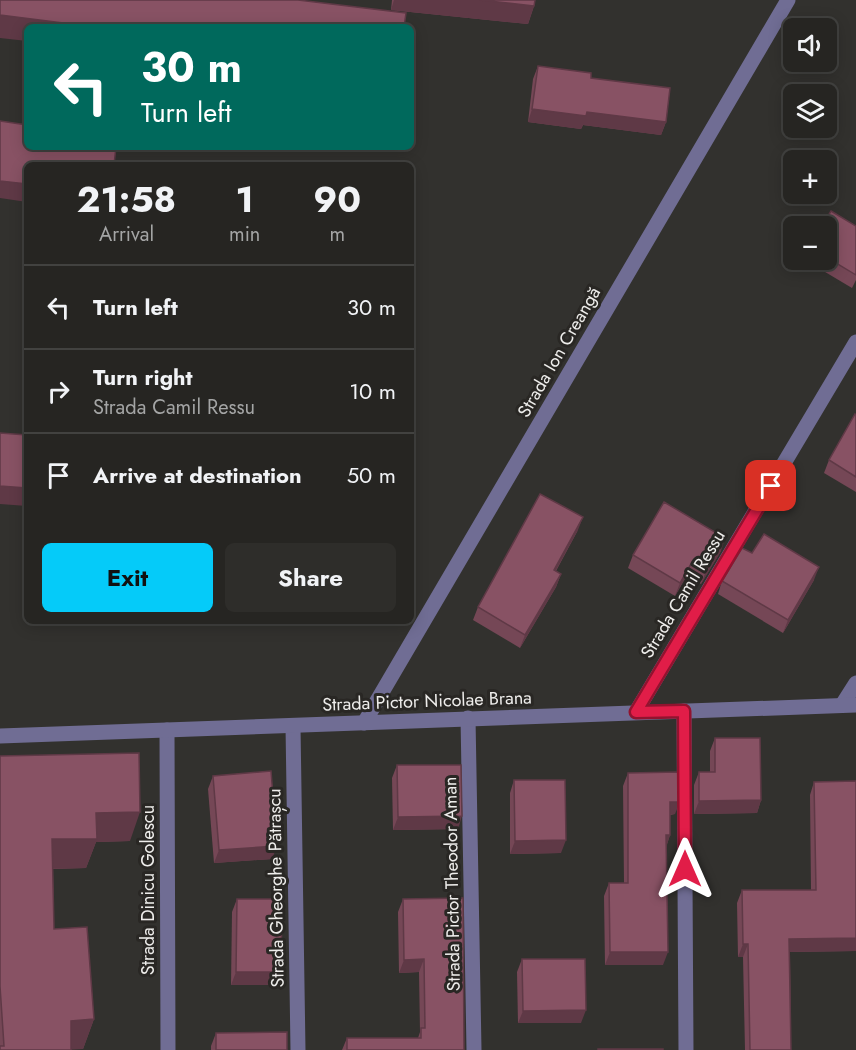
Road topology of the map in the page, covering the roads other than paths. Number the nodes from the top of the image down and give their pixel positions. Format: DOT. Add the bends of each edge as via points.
graph roads {
  1 [pos="788,0"];
  2 [pos="856,342"];
  3 [pos="856,683"];
  4 [pos="849,705"];
  5 [pos="684,711"];
  6 [pos="636,712"];
  7 [pos="468,718"];
  8 [pos="364,723"];
  9 [pos="293,726"];
  10 [pos="167,730"];
  11 [pos="0,736"];
  12 [pos="168,1050"];
  13 [pos="297,1050"];
  14 [pos="474,1050"];
  15 [pos="686,1050"];
  1 -- 8 [label="street, Strada Ion Creangă"];
  2 -- 6 [label="street, Strada Camil Ressu"];
  3 -- 4 [label="street"];
  4 -- 5 [label="street, Strada Pictor Nicolae Brana"];
  5 -- 6 [label="street, Strada Pictor Nicolae Brana"];
  5 -- 15 [label="street"];
  6 -- 7 [label="street, Strada Pictor Nicolae Brana"];
  7 -- 8 [label="street, Strada Pictor Nicolae Brana"];
  7 -- 14 [label="street, Strada Pictor Theodor Aman"];
  8 -- 9 [label="street, Strada Pictor Nicolae Brana"];
  9 -- 10 [label="street, Strada Pictor Nicolae Brana"];
  9 -- 13 [label="street, Strada Gheorghe Pătrașcu"];
  10 -- 11 [label="street, Strada Pictor Nicolae Brana"];
  10 -- 12 [label="street, Strada Dinicu Golescu"];
}
